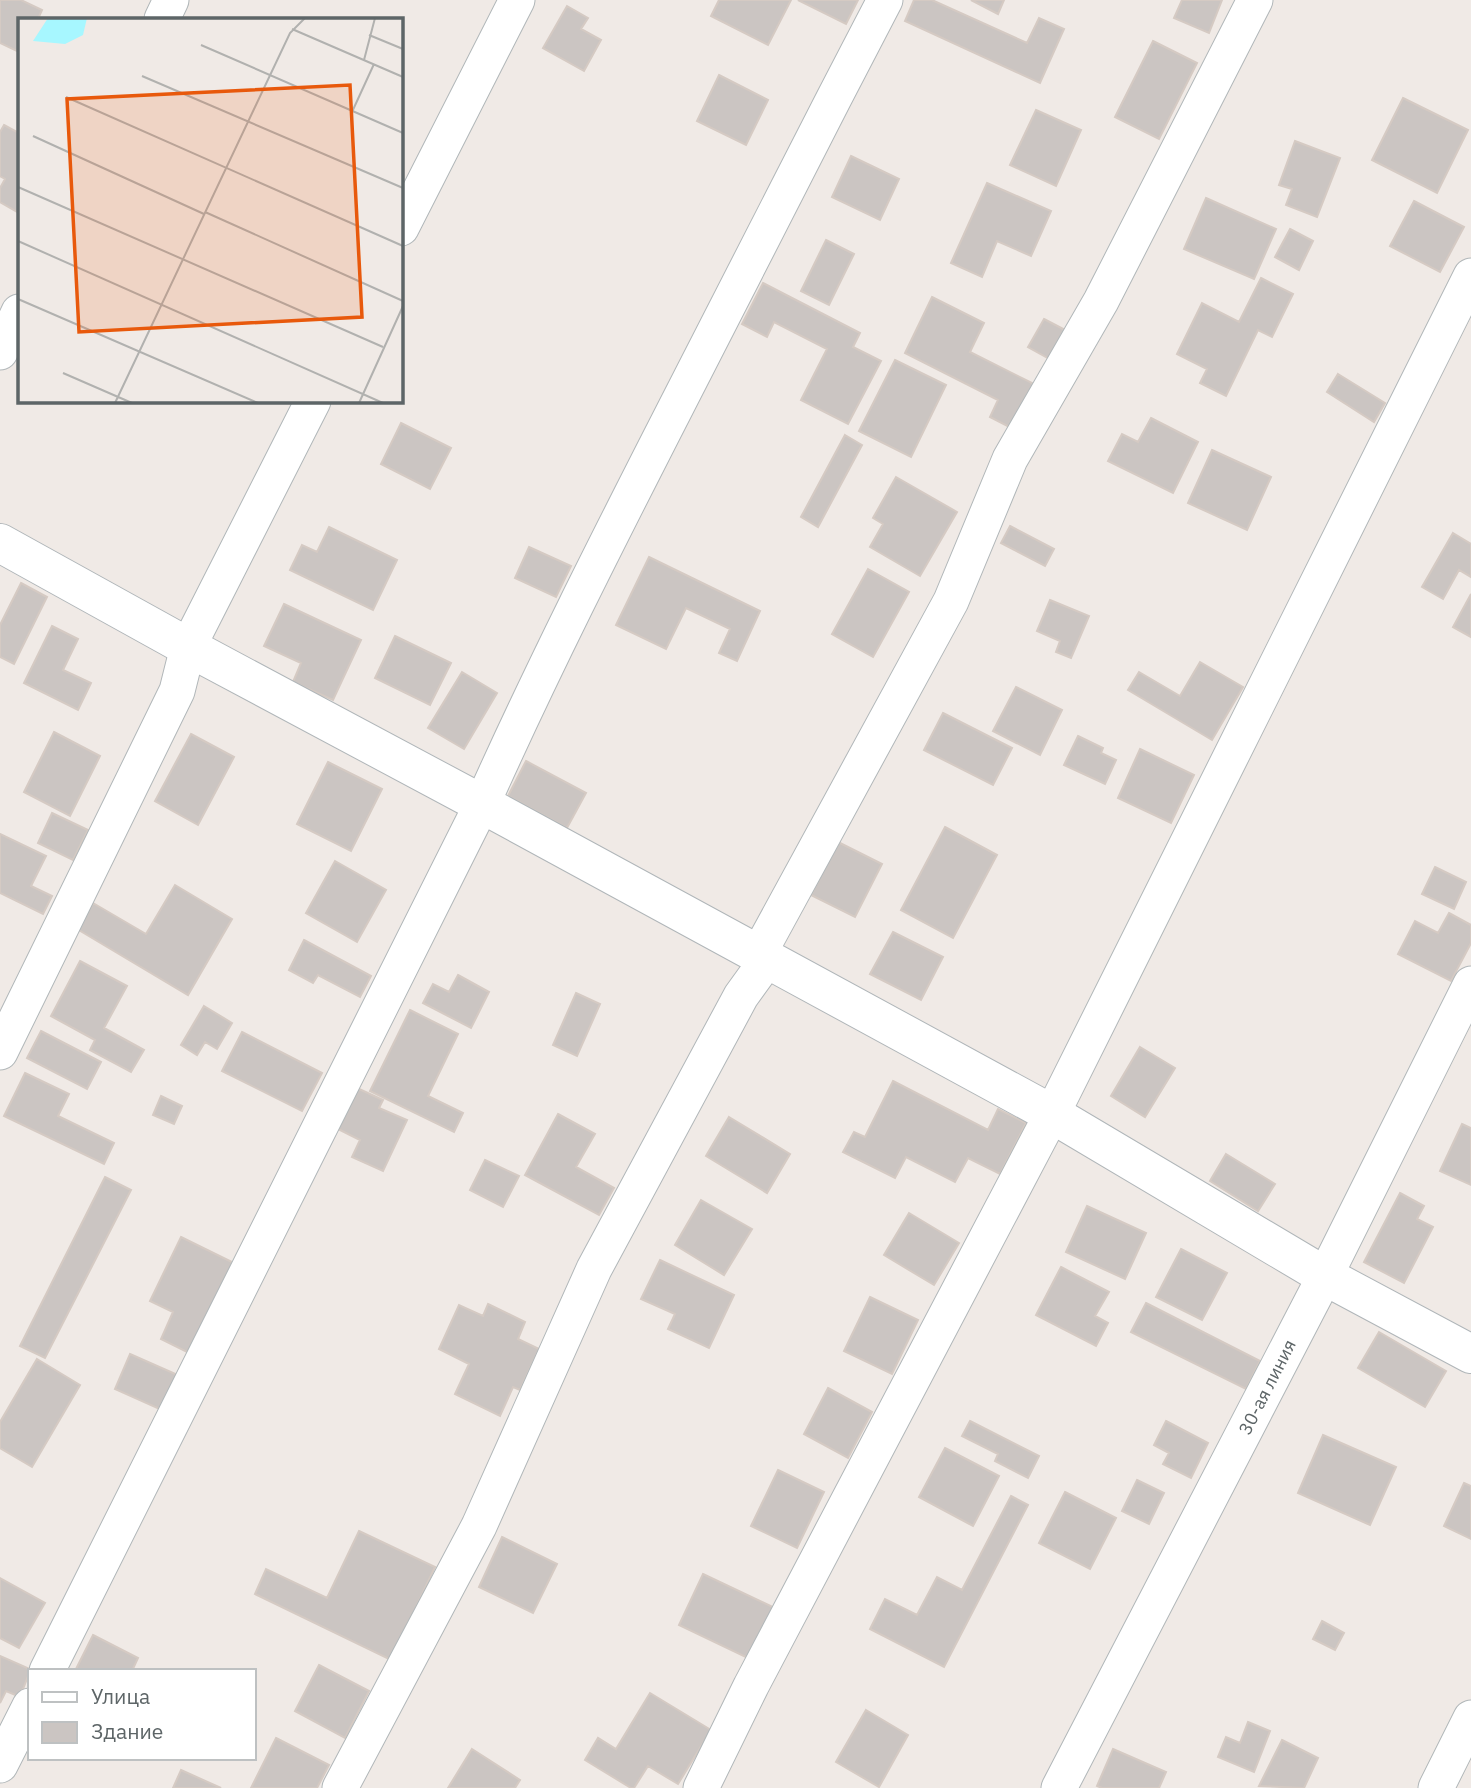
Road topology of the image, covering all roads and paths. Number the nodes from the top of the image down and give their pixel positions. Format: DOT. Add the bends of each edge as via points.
graph roads {
  1 [pos="171,0"];
  2 [pos="517,0"];
  3 [pos="885,0"];
  4 [pos="1255,0"];
  5 [pos="162,18"];
  6 [pos="402,226"];
  7 [pos="1471,276"];
  8 [pos="18,314"];
  9 [pos="0,352"];
  10 [pos="312,402"];
  11 [pos="0,543"];
  12 [pos="188,647"];
  13 [pos="482,804"];
  14 [pos="763,957"];
  15 [pos="1471,984"];
  16 [pos="0,1052"];
  17 [pos="1052,1114"];
  18 [pos="1325,1276"];
  19 [pos="1471,1354"];
  20 [pos="48,1669"];
  21 [pos="28,1710"];
  22 [pos="1471,1718"];
  23 [pos="0,1765"];
  24 [pos="340,1788"];
  25 [pos="701,1788"];
  26 [pos="1059,1788"];
  27 [pos="1436,1788"];
  1 -- 5 [label="street"];
  2 -- 6 [label="street"];
  3 -- 13 [label="street" via="593,569"];
  4 -- 14 [label="street" via="1101,301 1010,459 951,601"];
  7 -- 17 [label="street"];
  8 -- 9 [label="street"];
  10 -- 12 [label="street"];
  11 -- 12 [label="street"];
  12 -- 13 [label="street"];
  12 -- 16 [label="street" via="177,691"];
  13 -- 14 [label="street"];
  13 -- 20 [label="street"];
  14 -- 17 [label="street"];
  14 -- 24 [label="street" via="594,1269 479,1526"];
  15 -- 18 [label="street, 30-ая линия"];
  17 -- 18 [label="street"];
  17 -- 25 [label="street"];
  18 -- 19 [label="street"];
  18 -- 26 [label="street, 30-ая линия"];
  21 -- 23 [label="street"];
  22 -- 27 [label="street"];
}
